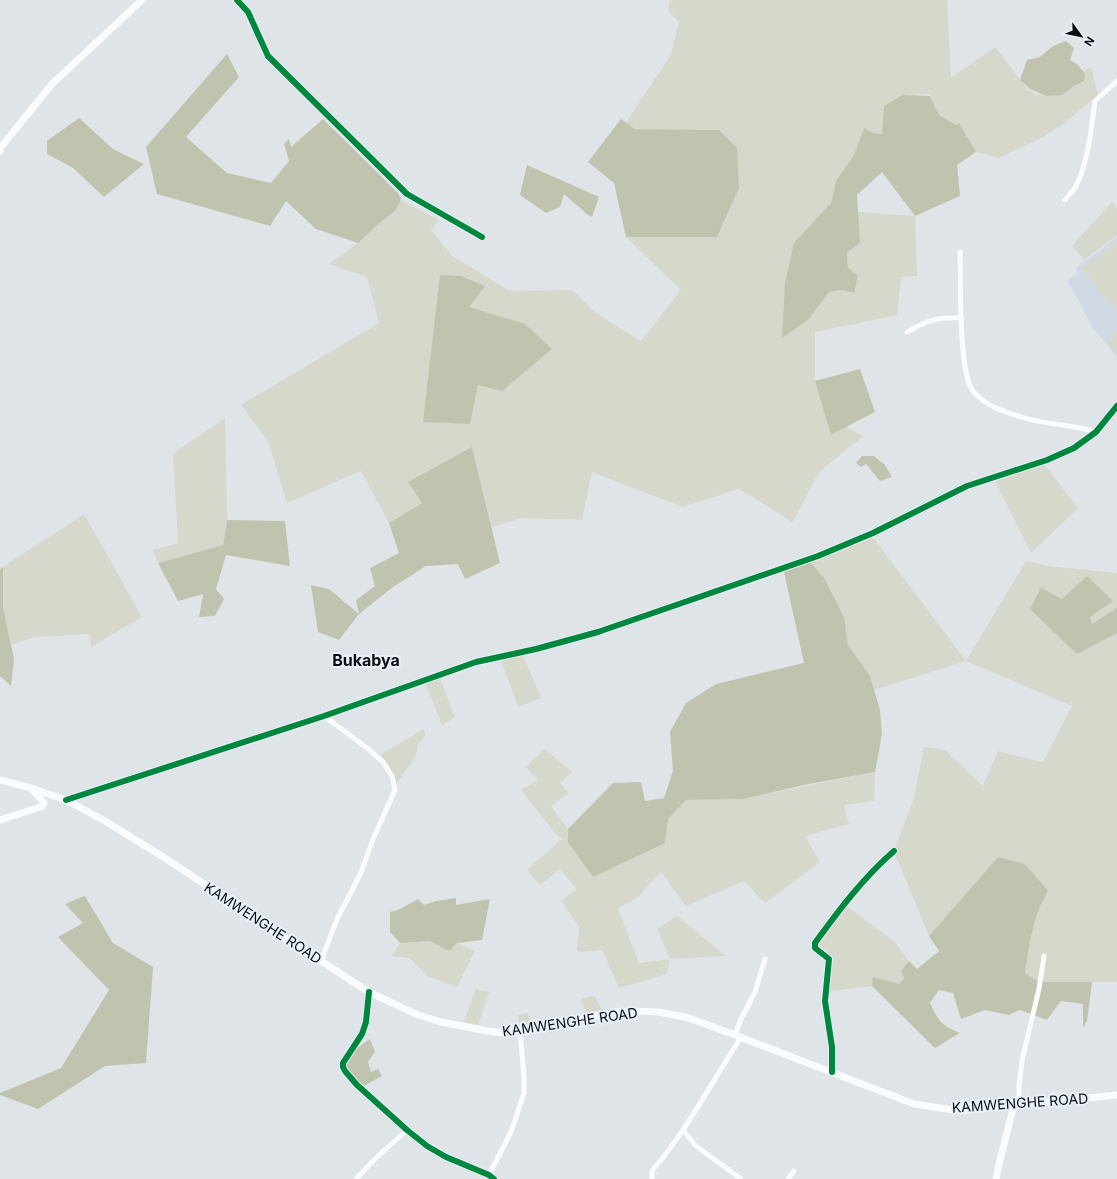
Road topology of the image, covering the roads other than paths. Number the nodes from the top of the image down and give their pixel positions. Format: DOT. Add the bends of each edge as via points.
graph roads {
  1 [pos="142,0"];
  2 [pos="236,0"];
  3 [pos="1117,81"];
  4 [pos="0,148"];
  5 [pos="1065,200"];
  6 [pos="482,237"];
  7 [pos="960,252"];
  8 [pos="962,318"];
  9 [pos="907,332"];
  10 [pos="1116,410"];
  11 [pos="1096,432"];
  12 [pos="324,716"];
  13 [pos="0,780"];
  14 [pos="31,788"];
  15 [pos="66,800"];
  16 [pos="0,820"];
  17 [pos="894,851"];
  18 [pos="1044,956"];
  19 [pos="764,959"];
  20 [pos="321,961"];
  21 [pos="369,992"];
  22 [pos="520,1031"];
  23 [pos="738,1036"];
  24 [pos="832,1072"];
  25 [pos="1117,1096"];
  26 [pos="1016,1105"];
  27 [pos="407,1130"];
  28 [pos="683,1130"];
  29 [pos="794,1171"];
  30 [pos="489,1175"];
  31 [pos="356,1179"];
  32 [pos="494,1179"];
  33 [pos="652,1179"];
  34 [pos="741,1179"];
  35 [pos="788,1179"];
  36 [pos="996,1179"];
  1 -- 4 [label="street" via="52,84"];
  2 -- 6 [label="street" via="248,12 268,56 407,194"];
  3 -- 5 [label="street" via="1095,101 1085,160 1076,187"];
  7 -- 8 [label="street"];
  8 -- 9 [label="street" via="934,319"];
  8 -- 11 [label="street" via="968,383 983,400 1022,418"];
  10 -- 11 [label="street"];
  11 -- 12 [label="street" via="1074,448 1047,460 967,486 873,533 818,556 598,632 476,662"];
  12 -- 15 [label="street"];
  12 -- 20 [label="street" via="383,762 392,776 395,790"];
  13 -- 14 [label="street, KAMWENGHE ROAD"];
  14 -- 15 [label="street, KAMWENGHE ROAD"];
  14 -- 16 [label="street" via="44,806"];
  15 -- 20 [label="street, KAMWENGHE ROAD" via="168,860"];
  17 -- 24 [label="street" via="841,907 815,943 815,948 829,959 825,1001 832,1047"];
  18 -- 26 [label="street" via="1023,1056"];
  19 -- 23 [label="street" via="755,992 741,1019"];
  20 -- 21 [label="street, KAMWENGHE ROAD"];
  21 -- 22 [label="street, KAMWENGHE ROAD" via="408,1012 434,1020 503,1033"];
  21 -- 27 [label="street" via="362,1034 343,1067 357,1085"];
  22 -- 23 [label="street, KAMWENGHE ROAD" via="615,1012 633,1011 659,1012 690,1018"];
  22 -- 30 [label="street" via="524,1093 512,1132"];
  23 -- 24 [label="street, KAMWENGHE ROAD"];
  23 -- 28 [label="street"];
  24 -- 26 [label="street, KAMWENGHE ROAD" via="914,1104 936,1108 968,1110"];
  25 -- 26 [label="street, KAMWENGHE ROAD"];
  26 -- 36 [label="street"];
  27 -- 30 [label="street" via="446,1157"];
  27 -- 31 [label="street"];
  28 -- 33 [label="street" via="652,1171"];
  28 -- 34 [label="street" via="696,1146"];
  29 -- 35 [label="street"];
  30 -- 32 [label="street"];
}
